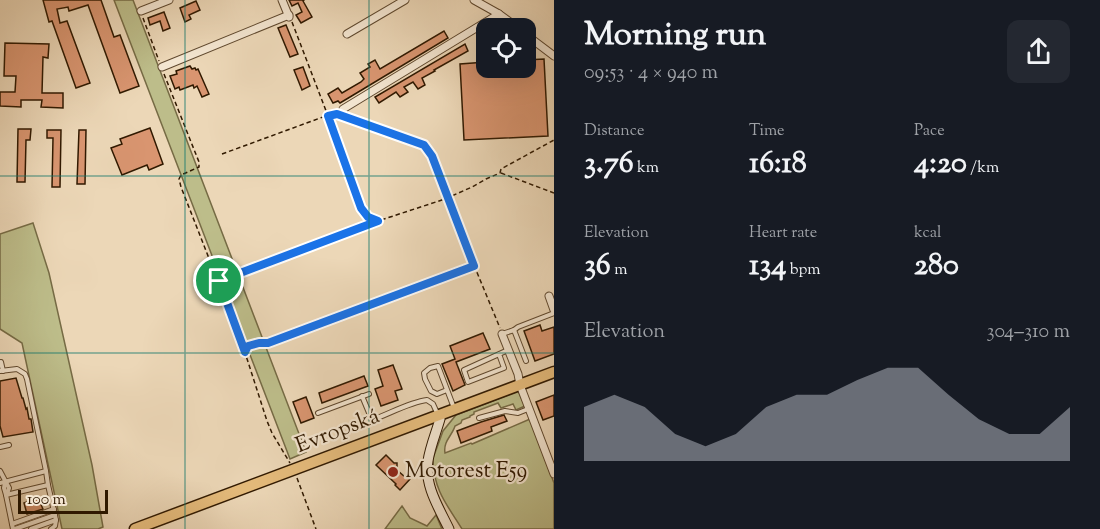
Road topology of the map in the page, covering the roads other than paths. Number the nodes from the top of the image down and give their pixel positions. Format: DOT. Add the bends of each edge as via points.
graph roads {
  1 [pos="169,0"];
  2 [pos="282,0"];
  3 [pos="405,0"];
  4 [pos="474,0"];
  5 [pos="141,11"];
  6 [pos="499,14"];
  7 [pos="504,18"];
  8 [pos="347,33"];
  9 [pos="536,42"];
  10 [pos="554,56"];
  11 [pos="162,67"];
  12 [pos="343,109"];
  13 [pos="549,296"];
  14 [pos="554,312"];
  15 [pos="514,330"];
  16 [pos="502,334"];
  17 [pos="508,350"];
  18 [pos="499,354"];
  19 [pos="526,361"];
  20 [pos="1,362"];
  21 [pos="1,371"];
  22 [pos="554,372"];
  23 [pos="520,385"];
  24 [pos="447,390"];
  25 [pos="369,394"];
  26 [pos="362,396"];
  27 [pos="529,408"];
  28 [pos="454,409"];
  29 [pos="318,413"];
  30 [pos="438,415"];
  31 [pos="479,418"];
  32 [pos="9,445"];
  33 [pos="0,447"];
  34 [pos="0,471"];
  35 [pos="46,471"];
  36 [pos="554,474"];
  37 [pos="6,482"];
  38 [pos="0,483"];
  39 [pos="48,485"];
  40 [pos="6,495"];
  41 [pos="54,508"];
  42 [pos="55,517"];
  43 [pos="14,527"];
  44 [pos="31,529"];
  45 [pos="51,529"];
  46 [pos="135,529"];
  47 [pos="449,529"];
  1 -- 5 [label="street"];
  2 -- 11 [label="street" via="289,17"];
  3 -- 8 [label="street"];
  4 -- 6 [label="street"];
  6 -- 7 [label="street"];
  6 -- 12 [label="street"];
  9 -- 10 [label="street"];
  13 -- 14 [label="street"];
  14 -- 15 [label="lane"];
  15 -- 16 [label="lane"];
  15 -- 19 [label="lane"];
  16 -- 17 [label="street"];
  17 -- 18 [label="lane"];
  17 -- 23 [label="street"];
  18 -- 18 [label="lane" via="464,370 468,382 504,368"];
  20 -- 21 [label="lane"];
  21 -- 35 [label="lane" via="17,369 25,374"];
  22 -- 23 [label="main road, Evropská"];
  23 -- 27 [label="street"];
  23 -- 28 [label="main road, Evropská"];
  24 -- 24 [label="lane" via="438,366 424,373 431,391 437,394"];
  24 -- 28 [label="lane"];
  25 -- 26 [label="lane"];
  26 -- 29 [label="lane"];
  26 -- 30 [label="lane" via="372,420 427,400"];
  27 -- 31 [label="lane"];
  27 -- 36 [label="street"];
  28 -- 30 [label="main road, Evropská"];
  30 -- 46 [label="main road, Evropská"];
  30 -- 47 [label="street" via="428,474"];
  32 -- 33 [label="lane"];
  34 -- 37 [label="lane"];
  35 -- 37 [label="lane"];
  35 -- 39 [label="lane"];
  37 -- 38 [label="lane"];
  37 -- 40 [label="lane"];
  39 -- 40 [label="lane"];
  39 -- 41 [label="lane"];
  40 -- 43 [label="lane"];
  41 -- 42 [label="lane"];
  41 -- 43 [label="lane"];
  42 -- 43 [label="lane"];
  42 -- 44 [label="lane"];
  42 -- 45 [label="lane"];
}
